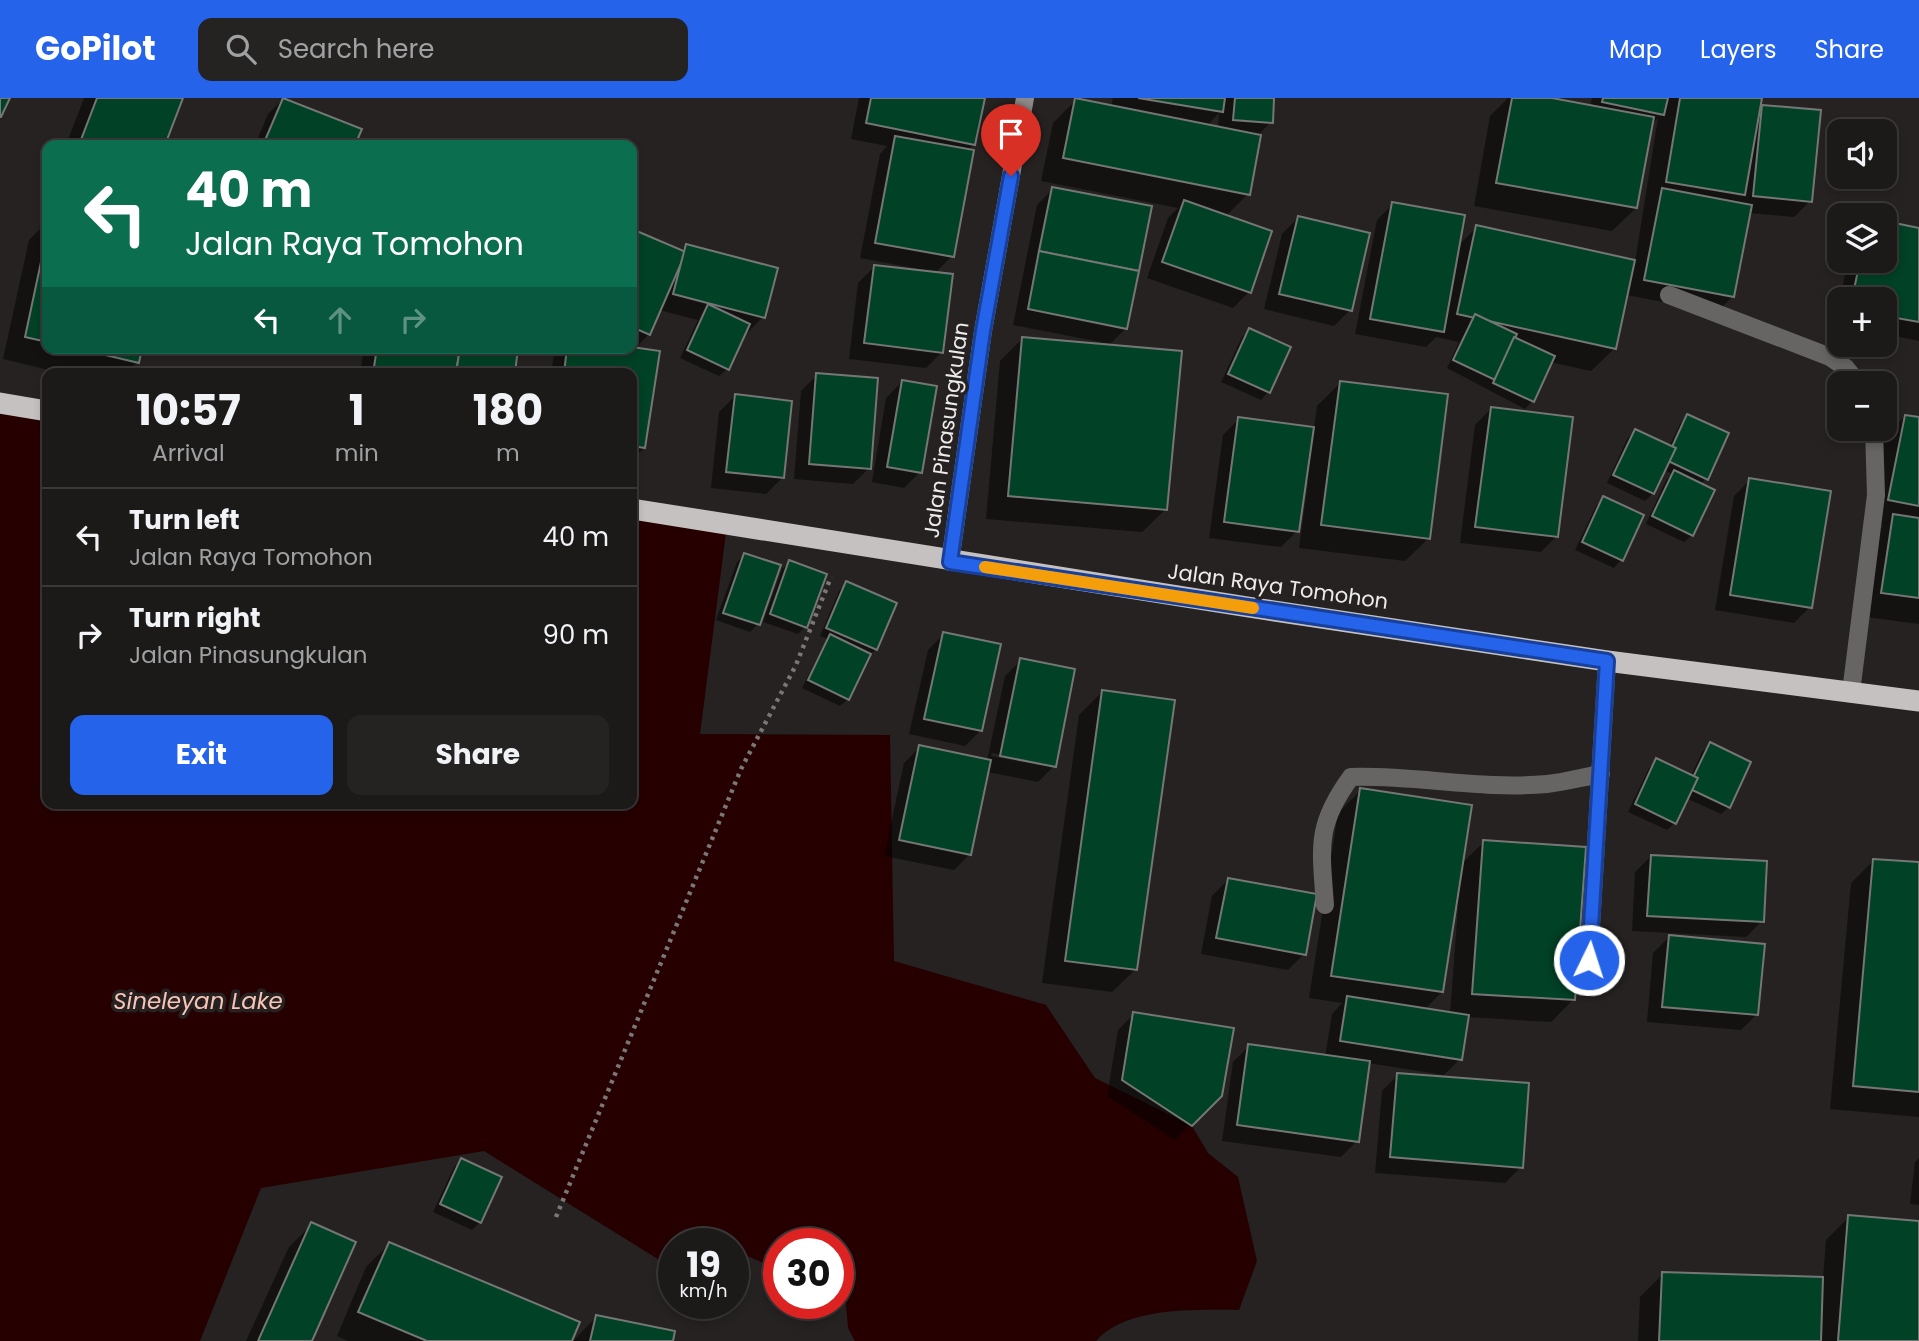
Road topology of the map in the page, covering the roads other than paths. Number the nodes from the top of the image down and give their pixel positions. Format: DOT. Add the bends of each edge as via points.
graph roads {
  1 [pos="1025,98"];
  2 [pos="1669,295"];
  3 [pos="1848,371"];
  4 [pos="0,403"];
  5 [pos="42,410"];
  6 [pos="1874,441"];
  7 [pos="637,510"];
  8 [pos="950,562"];
  9 [pos="1607,661"];
  10 [pos="1851,692"];
  11 [pos="1919,701"];
  12 [pos="1601,774"];
  13 [pos="1325,905"];
  14 [pos="1589,960"];
  1 -- 8 [label="street, Jalan Pinasungkulan" via="983,331"];
  2 -- 3 [label="street" via="1830,357"];
  4 -- 5 [label="highway"];
  6 -- 10 [label="street" via="1876,495"];
  7 -- 8 [label="highway, Jalan Raya Tomohon"];
  8 -- 9 [label="highway, Jalan Raya Tomohon"];
  9 -- 10 [label="highway, Jalan Raya Tomohon"];
  9 -- 12 [label="street"];
  10 -- 11 [label="highway, Jalan Raya Tomohon"];
  12 -- 13 [label="street" via="1549,784 1507,785 1350,777 1332,803 1320,841"];
  12 -- 14 [label="street"];
}
